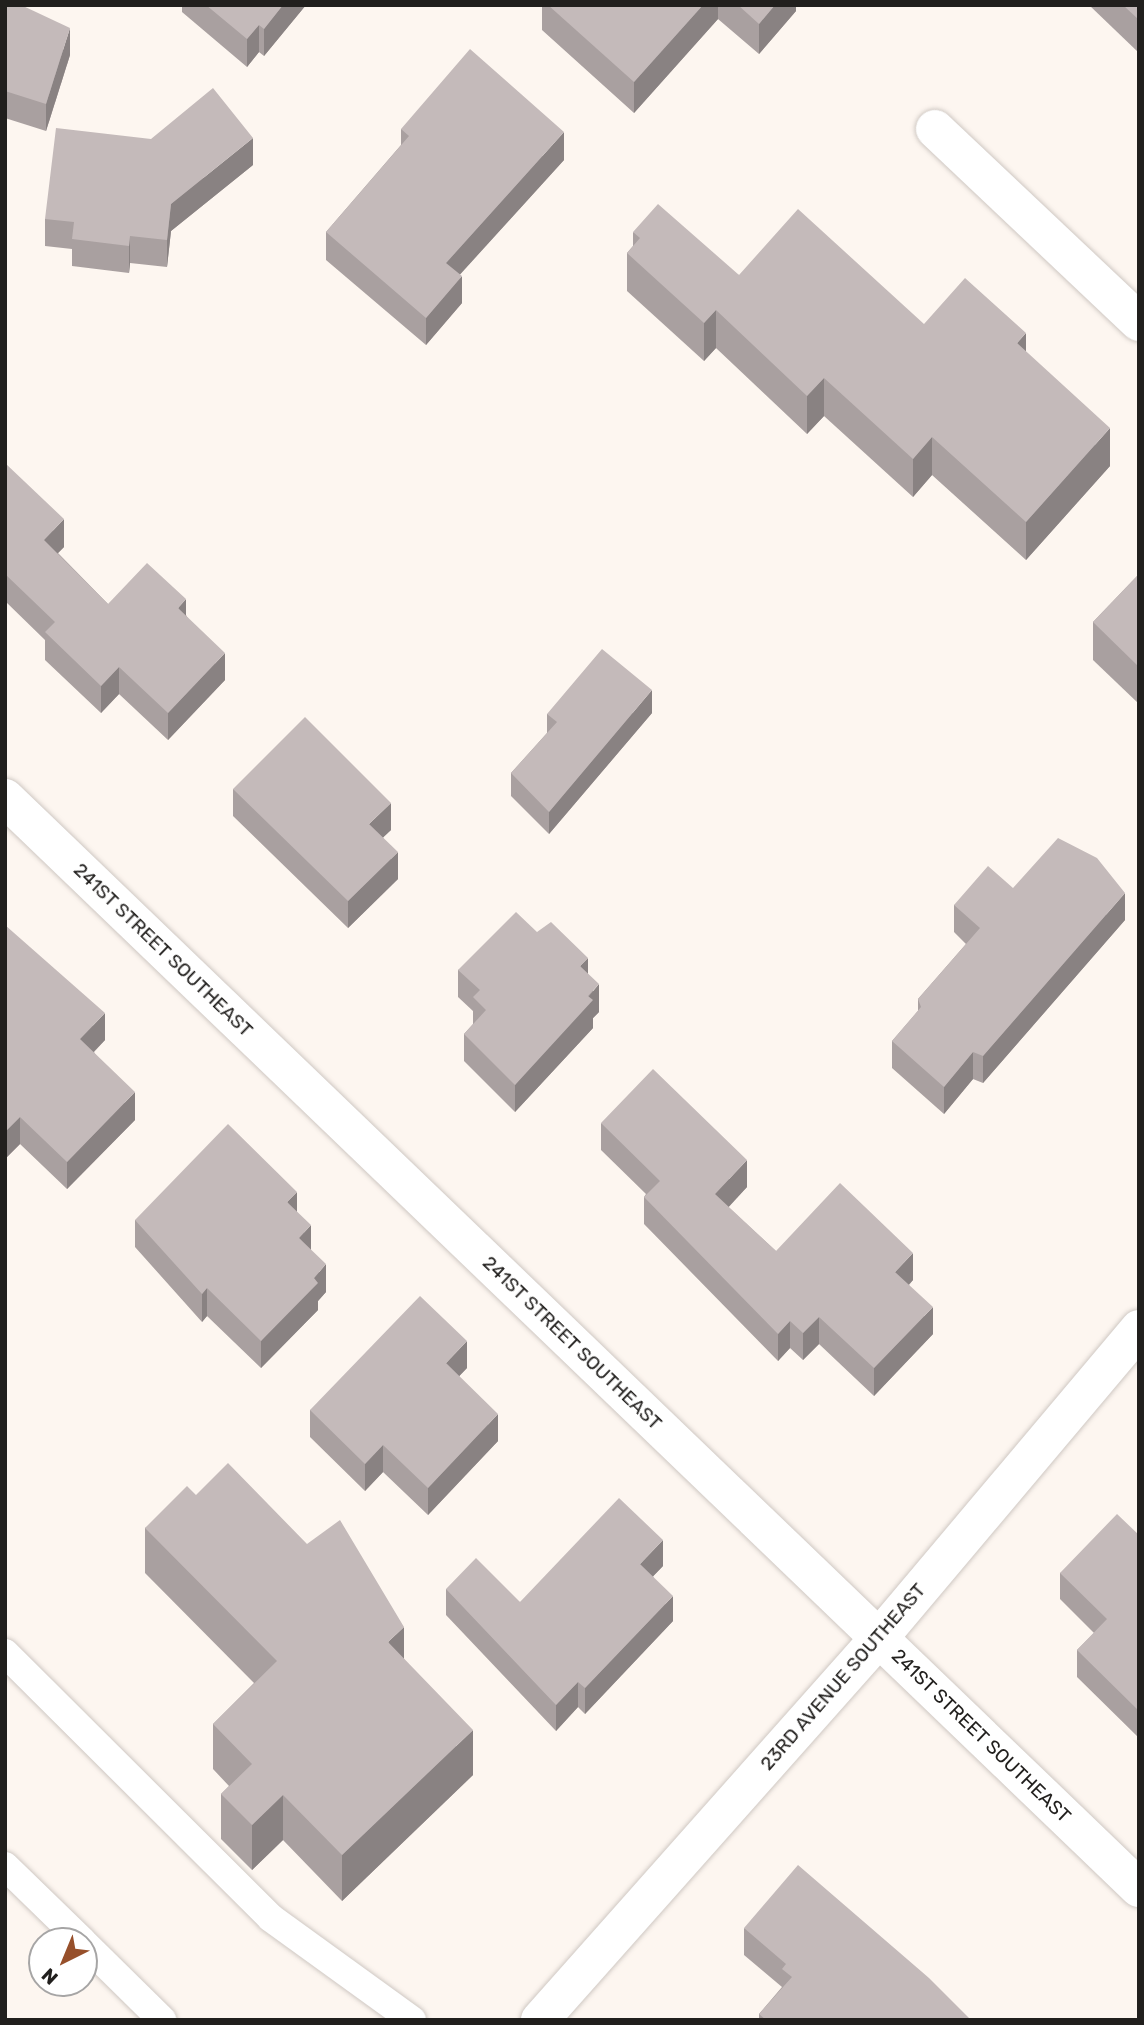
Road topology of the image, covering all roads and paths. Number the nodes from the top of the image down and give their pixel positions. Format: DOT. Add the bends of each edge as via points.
graph roads {
  1 [pos="935,129"];
  2 [pos="1139,323"];
  3 [pos="5,798"];
  4 [pos="1139,1329"];
  5 [pos="879,1638"];
  6 [pos="5,1653"];
  7 [pos="5,1866"];
  8 [pos="1139,1888"];
  9 [pos="68,1927"];
  10 [pos="98,1957"];
  11 [pos="541,2019"];
  12 [pos="162,2020"];
  13 [pos="412,2020"];
  1 -- 2 [label="street"];
  3 -- 5 [label="street, 241ST STREET SOUTHEAST"];
  4 -- 5 [label="street, 23RD AVENUE SOUTHEAST"];
  5 -- 8 [label="street, 241ST STREET SOUTHEAST"];
  5 -- 11 [label="street, 23RD AVENUE SOUTHEAST"];
  6 -- 13 [label="lane" via="271,1918"];
  7 -- 9 [label="lane"];
  10 -- 12 [label="lane"];
}
